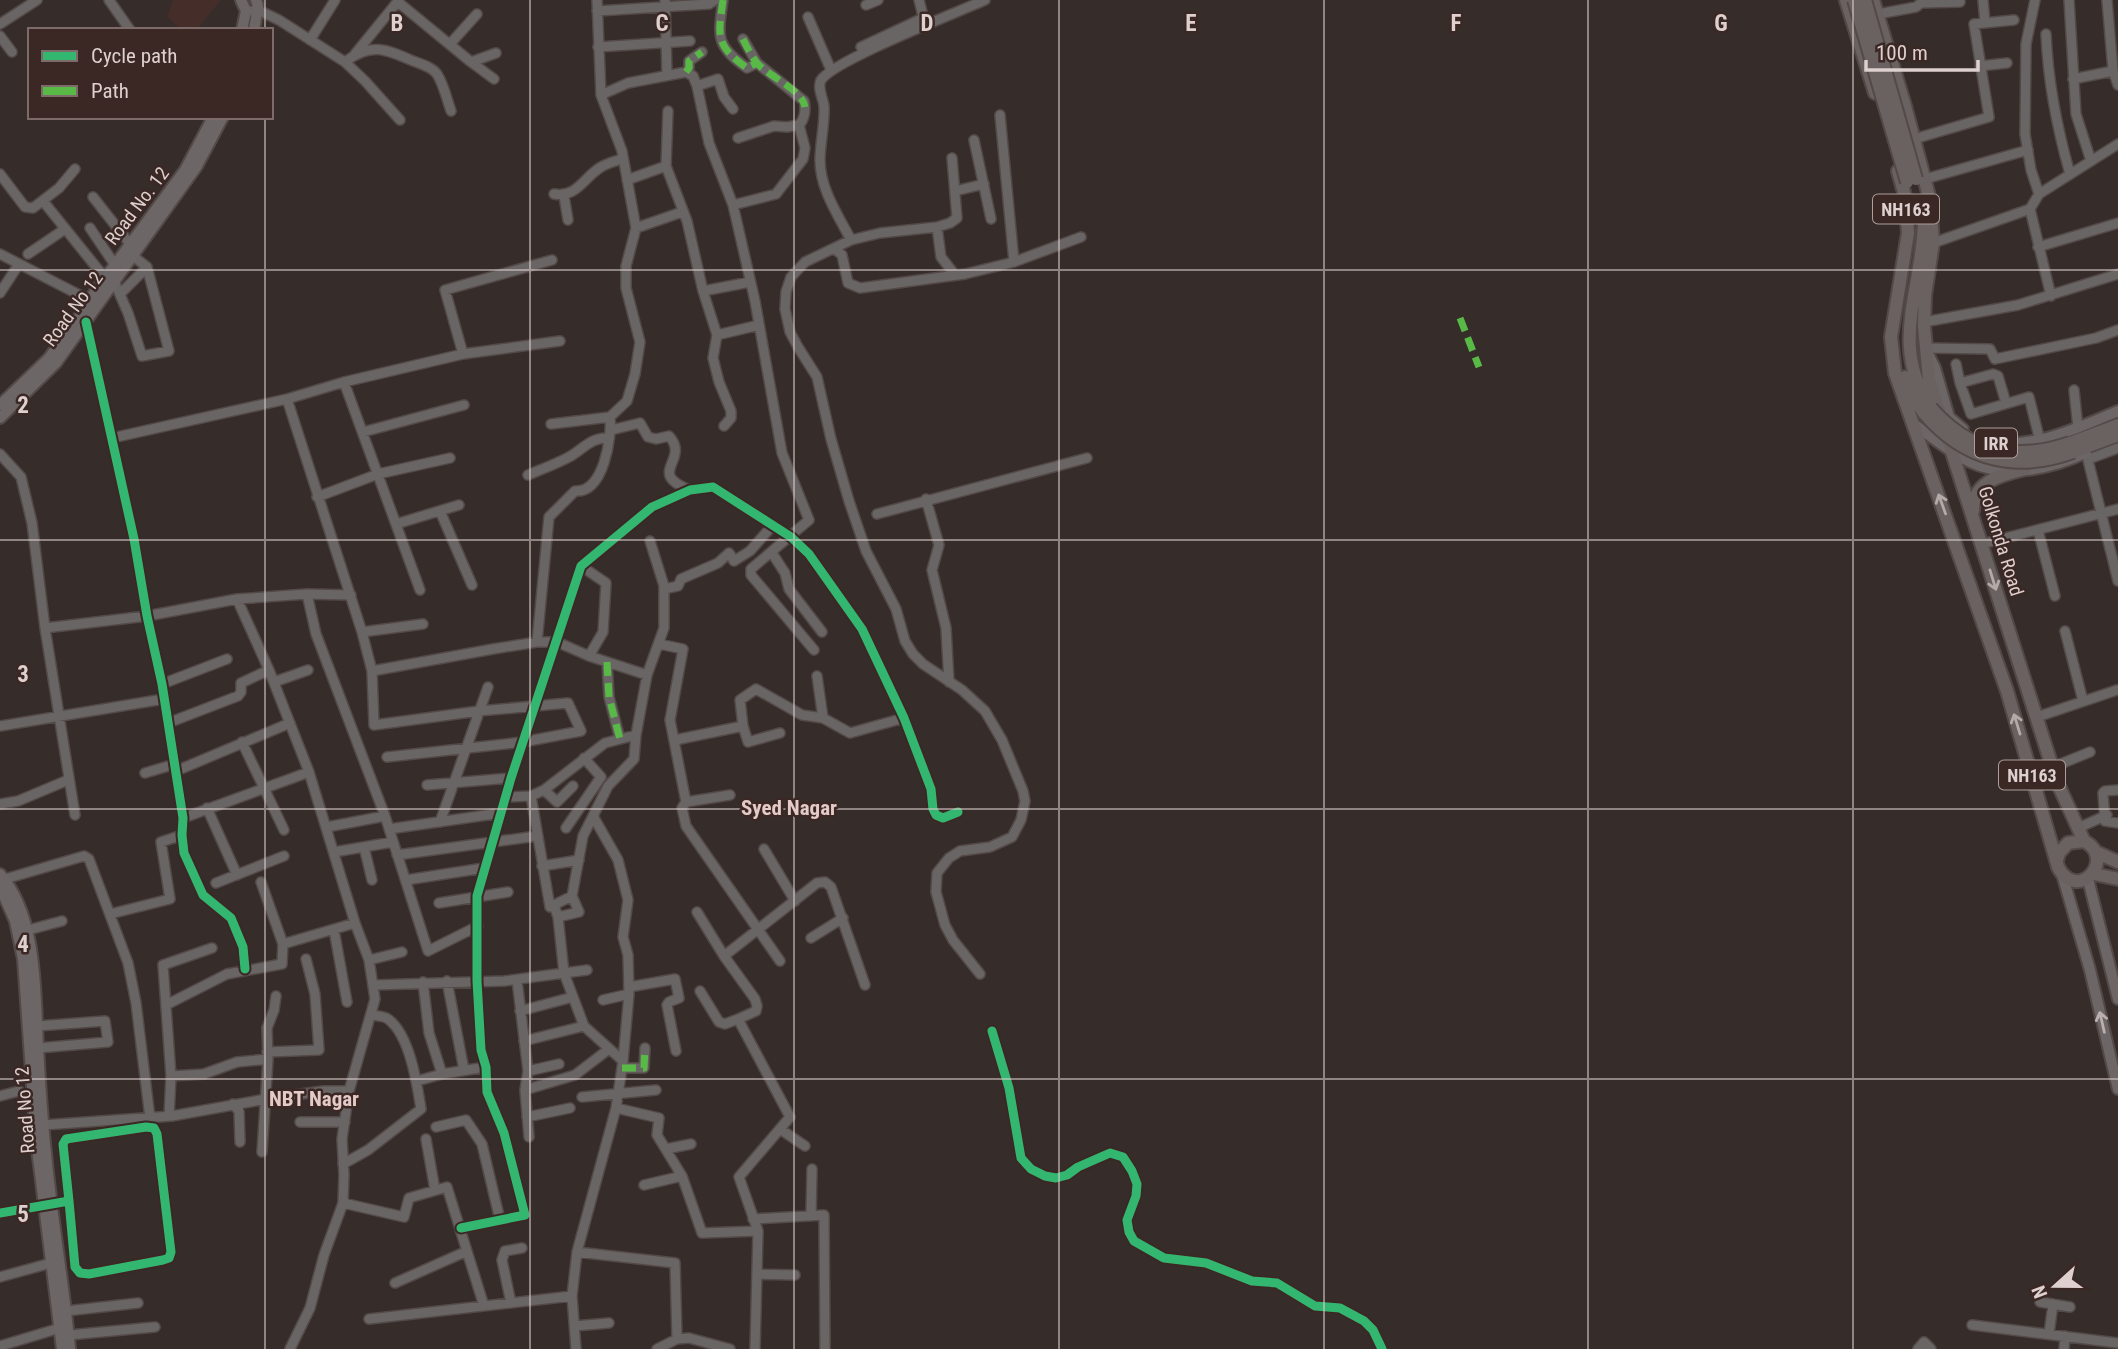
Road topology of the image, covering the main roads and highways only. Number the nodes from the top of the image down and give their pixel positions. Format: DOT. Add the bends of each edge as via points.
graph roads {
  1 [pos="1846,0"];
  2 [pos="1854,0"];
  3 [pos="1865,0"];
  4 [pos="1874,0"];
  5 [pos="250,6"];
  6 [pos="243,28"];
  7 [pos="254,28"];
  8 [pos="1900,91"];
  9 [pos="1876,97"];
  10 [pos="212,119"];
  11 [pos="222,119"];
  12 [pos="131,250"];
  13 [pos="110,279"];
  14 [pos="93,302"];
  15 [pos="1925,348"];
  16 [pos="0,405"];
  17 [pos="2118,411"];
  18 [pos="0,418"];
  19 [pos="1912,423"];
  20 [pos="2118,425"];
  21 [pos="2118,437"];
  22 [pos="1986,441"];
  23 [pos="1952,451"];
  24 [pos="2025,469"];
  25 [pos="2004,471"];
  26 [pos="1973,515"];
  27 [pos="2084,841"];
  28 [pos="2096,852"];
  29 [pos="2057,860"];
  30 [pos="2118,862"];
  31 [pos="2062,874"];
  32 [pos="2091,876"];
  33 [pos="2118,879"];
  34 [pos="2,880"];
  35 [pos="2118,999"];
  36 [pos="2118,1089"];
  37 [pos="48,1203"];
  38 [pos="64,1331"];
  39 [pos="62,1349"];
  40 [pos="70,1349"];
  1 -- 9 [label="highway, NH163"];
  2 -- 21 [label="highway, bridge" via="1912,200 1914,240 1899,342 1903,373 1915,401 1934,425 1959,445 2003,461 2050,459"];
  3 -- 20 [label="highway, bridge" via="1923,208 1924,239 1909,342 1923,396 1941,419 1964,437 2005,452 2048,450"];
  4 -- 8 [label="highway, Golkonda Road / NH163"];
  5 -- 6 [label="main road"];
  5 -- 7 [label="main road"];
  8 -- 9 [label="highway"];
  8 -- 15 [label="highway, Golkonda Road / NH163" via="1930,200 1933,243 1925,295"];
  9 -- 19 [label="highway, NH163" via="1906,211 1908,233 1891,337 1895,373"];
  10 -- 12 [label="main road, Road No. 12" via="185,170"];
  11 -- 12 [label="main road, Road No 12" via="197,166"];
  12 -- 13 [label="main road, Road No 12"];
  12 -- 13 [label="main road, Road No. 12" via="115,265"];
  13 -- 14 [label="main road, Road No. 12"];
  14 -- 16 [label="main road, Road No. 12" via="49,358"];
  14 -- 18 [label="main road, Road No 12" via="86,322 56,363"];
  15 -- 22 [label="main road, IRR" via="1949,417"];
  15 -- 23 [label="highway, Golkonda Road / NH163" via="1929,380"];
  17 -- 22 [label="main road, IRR" via="2040,441"];
  19 -- 23 [label="main road, IRR"];
  29 -- 19 [label="highway, NH163, one-way" via="2007,691"];
  21 -- 24 [label="main road, IRR" via="2087,456"];
  22 -- 25 [label="main road" via="1982,461"];
  23 -- 25 [label="main road, IRR" via="1972,463"];
  23 -- 26 [label="highway, Golkonda Road / NH163"];
  24 -- 25 [label="main road, IRR"];
  24 -- 26 [label="highway" via="1982,486"];
  26 -- 27 [label="highway, Golkonda Road / NH163, one-way" via="2053,766"];
  27 -- 28 [label="highway, Golkonda Road / NH163"];
  27 -- 29 [label="highway" via="2068,843"];
  28 -- 30 [label="highway, NH163"];
  28 -- 32 [label="highway" via="2098,863"];
  29 -- 31 [label="highway, NH163"];
  31 -- 32 [label="highway" via="2073,881"];
  36 -- 31 [label="main road, one-way"];
  32 -- 33 [label="highway"];
  32 -- 35 [label="main road"];
  34 -- 37 [label="main road" via="23,959 36,1141"];
  34 -- 37 [label="main road, Road No 12" via="11,888 28,930"];
  37 -- 38 [label="main road" via="51,1263"];
  37 -- 38 [label="main road, Road No 12" via="66,1311"];
  38 -- 39 [label="main road"];
  38 -- 40 [label="main road, Road No 12"];
}
